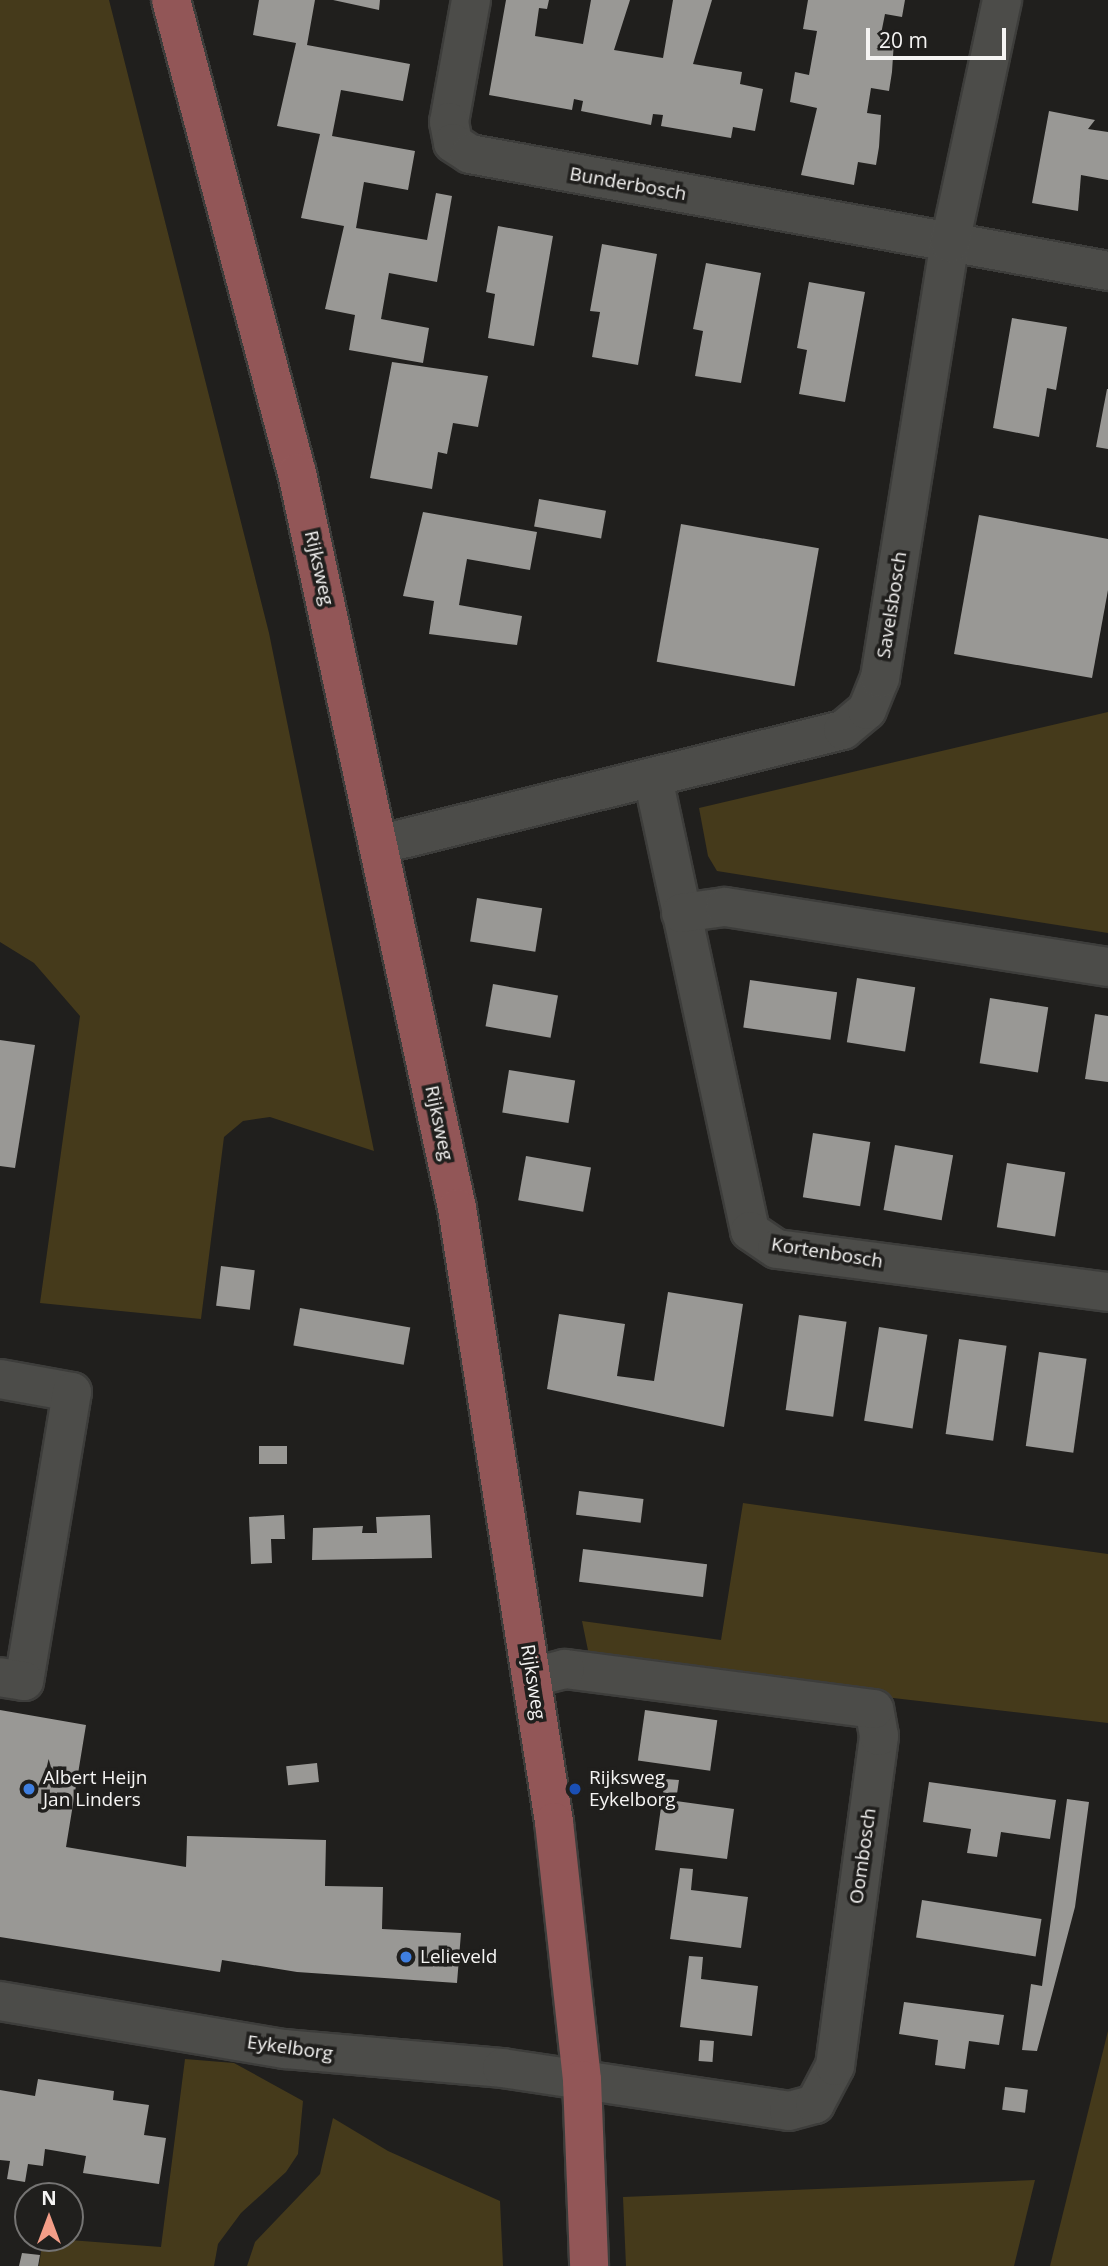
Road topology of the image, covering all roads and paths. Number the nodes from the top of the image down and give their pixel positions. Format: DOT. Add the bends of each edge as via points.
graph roads {
  1 [pos="171,0"];
  2 [pos="471,0"];
  3 [pos="1002,0"];
  4 [pos="950,243"];
  5 [pos="1108,271"];
  6 [pos="653,778"];
  7 [pos="382,844"];
  8 [pos="681,912"];
  9 [pos="1108,967"];
  10 [pos="1108,1292"];
  11 [pos="6,1378"];
  12 [pos="0,1677"];
  13 [pos="532,1677"];
  14 [pos="0,2001"];
  15 [pos="582,2080"];
  16 [pos="589,2266"];
  1 -- 7 [label="main road, Rijksweg" via="298,473"];
  2 -- 4 [label="street, Bunderbosch" via="449,122 453,143 470,154"];
  3 -- 4 [label="street, Savelsbosch"];
  4 -- 5 [label="street, Bunderbosch"];
  4 -- 6 [label="street, Savelsbosch" via="880,678 867,710 844,730"];
  6 -- 7 [label="street, Savelsbosch"];
  6 -- 8 [label="street, Kortenbosch"];
  7 -- 13 [label="main road, Rijksweg" via="457,1208"];
  8 -- 9 [label="street" via="725,907"];
  8 -- 10 [label="street, Kortenbosch" via="742,1213 761,1242"];
  11 -- 12 [label="street" via="72,1392 24,1681"];
  13 -- 15 [label="main road, Rijksweg"];
  13 -- 15 [label="street, Oombosch" via="565,1669 874,1709 878,1736 835,2066 815,2104 789,2112"];
  14 -- 15 [label="street, Eykelborg" via="285,2049"];
  15 -- 16 [label="main road, Rijksweg"];
}
